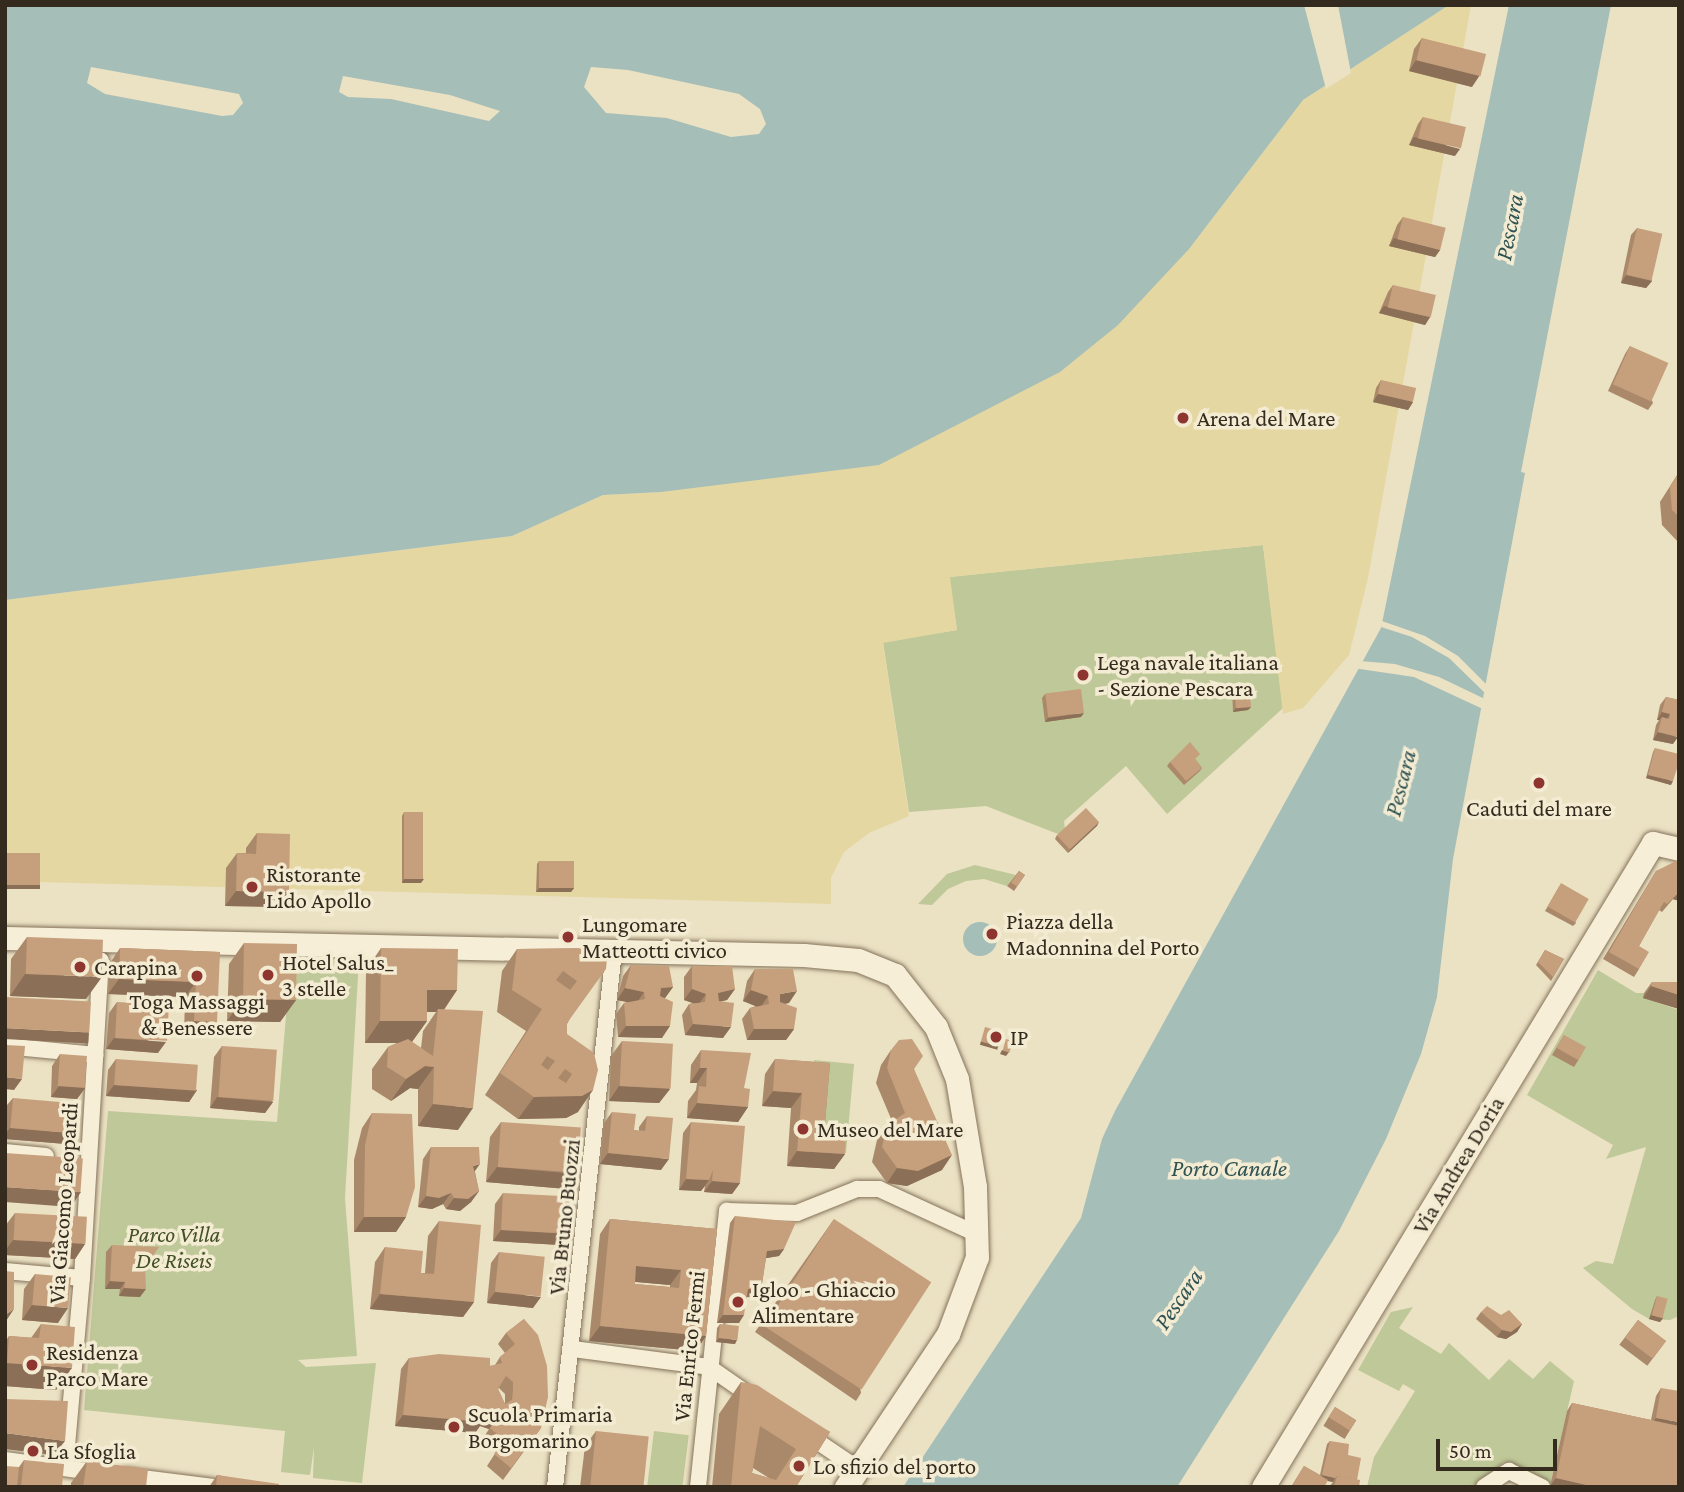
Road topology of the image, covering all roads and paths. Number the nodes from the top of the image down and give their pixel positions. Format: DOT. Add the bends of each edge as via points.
graph roads {
  1 [pos="1679,849"];
  2 [pos="5,938"];
  3 [pos="102,941"];
  4 [pos="614,951"];
  5 [pos="5,1046"];
  6 [pos="96,1055"];
  7 [pos="5,1152"];
  8 [pos="75,1159"];
  9 [pos="979,1235"];
  10 [pos="5,1271"];
  11 [pos="82,1279"];
  12 [pos="573,1349"];
  13 [pos="709,1367"];
  14 [pos="771,1410"];
  15 [pos="792,1424"];
  16 [pos="5,1460"];
  17 [pos="65,1468"];
  18 [pos="852,1478"];
  19 [pos="162,1484"];
  20 [pos="213,1487"];
  21 [pos="555,1487"];
  22 [pos="698,1487"];
  23 [pos="1264,1487"];
  24 [pos="1484,1487"];
  25 [pos="1542,1487"];
  1 -- 23 [label="street, Via Andrea Doria" via="1653,843"];
  2 -- 3 [label="street"];
  3 -- 4 [label="street"];
  3 -- 6 [label="street, Via Giacomo Leopardi"];
  4 -- 9 [label="street" via="844,958 877,965 899,978 942,1039 965,1118"];
  4 -- 12 [label="street, Via Bruno Buozzi"];
  5 -- 6 [label="street"];
  6 -- 8 [label="street, Via Giacomo Leopardi"];
  7 -- 8 [label="street"];
  8 -- 11 [label="street, Via Giacomo Leopardi"];
  9 -- 13 [label="street, Via Enrico Fermi" via="879,1189 857,1189 797,1213 727,1211"];
  9 -- 18 [label="street" via="971,1280 948,1334"];
  10 -- 11 [label="street"];
  11 -- 17 [label="street, Via Giacomo Leopardi"];
  12 -- 13 [label="street"];
  12 -- 21 [label="street, Via Bruno Buozzi"];
  13 -- 14 [label="street"];
  13 -- 22 [label="street, Via Enrico Fermi"];
  15 -- 18 [label="street"];
  16 -- 17 [label="street"];
  17 -- 19 [label="street"];
  19 -- 20 [label="street"];
  24 -- 25 [label="street" via="1508,1471"];
}
